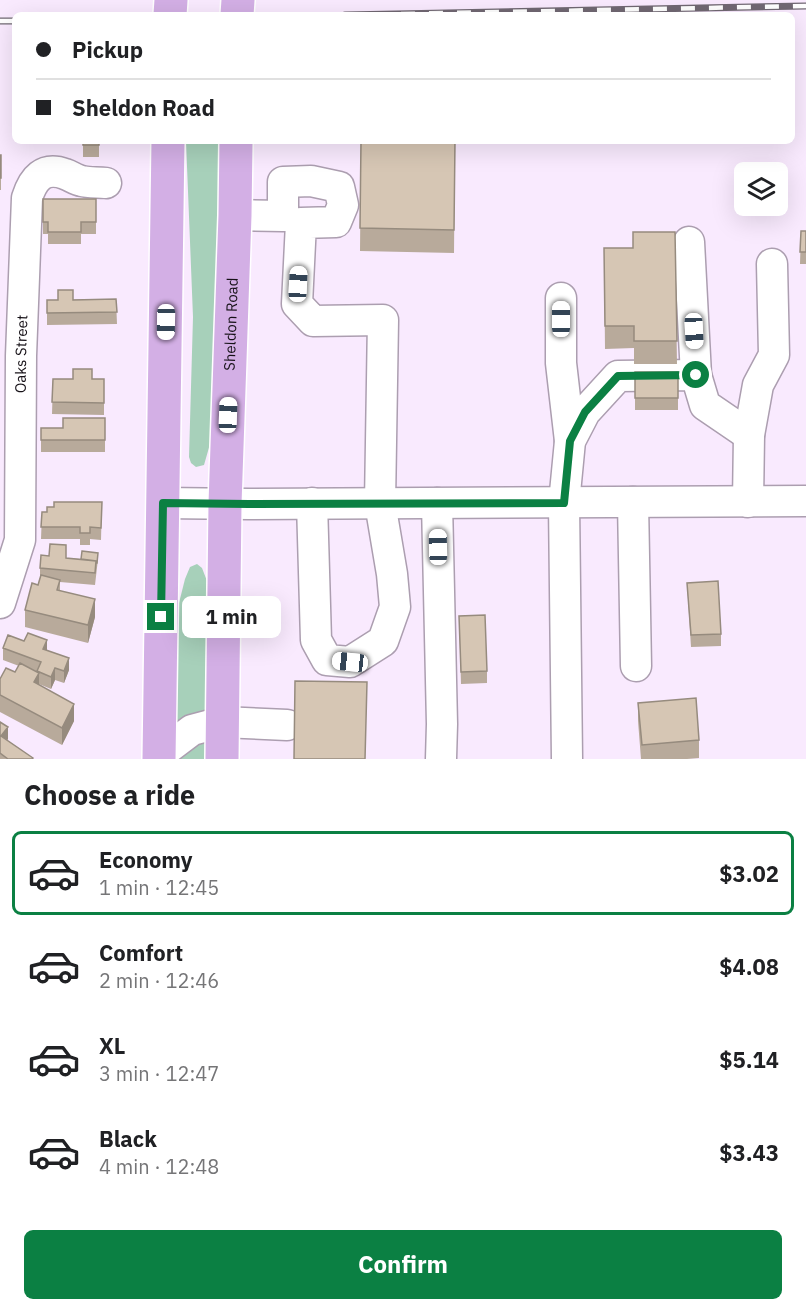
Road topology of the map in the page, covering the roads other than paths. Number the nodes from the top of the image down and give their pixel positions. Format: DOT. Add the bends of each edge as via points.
graph roads {
  1 [pos="168,144"];
  2 [pos="236,144"];
  3 [pos="106,183"];
  4 [pos="235,215"];
  5 [pos="689,242"];
  6 [pos="772,264"];
  7 [pos="561,297"];
  8 [pos="10,356"];
  9 [pos="696,375"];
  10 [pos="749,435"];
  11 [pos="570,441"];
  12 [pos="806,501"];
  13 [pos="633,502"];
  14 [pos="748,502"];
  15 [pos="163,503"];
  16 [pos="312,503"];
  17 [pos="380,503"];
  18 [pos="437,503"];
  19 [pos="564,503"];
  20 [pos="225,504"];
  21 [pos="0,603"];
  22 [pos="636,666"];
  23 [pos="222,722"];
  24 [pos="287,725"];
  25 [pos="159,757"];
  26 [pos="222,759"];
  27 [pos="441,759"];
  28 [pos="567,759"];
  1 -- 15 [label="main road"];
  2 -- 4 [label="main road, Sheldon Road"];
  3 -- 8 [label="street, Oaks Street" via="83,182 54,170 34,179 27,198"];
  4 -- 17 [label="street" via="292,220 297,304 313,321 383,320"];
  4 -- 20 [label="main road, Sheldon Road"];
  5 -- 9 [label="street"];
  6 -- 10 [label="street" via="774,355 758,385"];
  7 -- 11 [label="street" via="561,363"];
  8 -- 21 [label="street, Oaks Street" via="20,540"];
  9 -- 10 [label="street" via="705,405"];
  9 -- 11 [label="street" via="618,376 585,412"];
  10 -- 14 [label="street"];
  11 -- 19 [label="street"];
  12 -- 14 [label="street"];
  13 -- 14 [label="street"];
  13 -- 19 [label="street"];
  13 -- 22 [label="street"];
  15 -- 20 [label="street"];
  15 -- 25 [label="main road"];
  16 -- 17 [label="street"];
  16 -- 17 [label="street" via="316,640 327,660 350,662 383,641 395,607"];
  16 -- 20 [label="street"];
  17 -- 18 [label="street"];
  18 -- 19 [label="street"];
  18 -- 27 [label="street"];
  19 -- 28 [label="street"];
  20 -- 23 [label="main road, Sheldon Road"];
  23 -- 24 [label="street"];
  23 -- 25 [label="street" via="192,730"];
  23 -- 26 [label="main road, Sheldon Road"];
}
